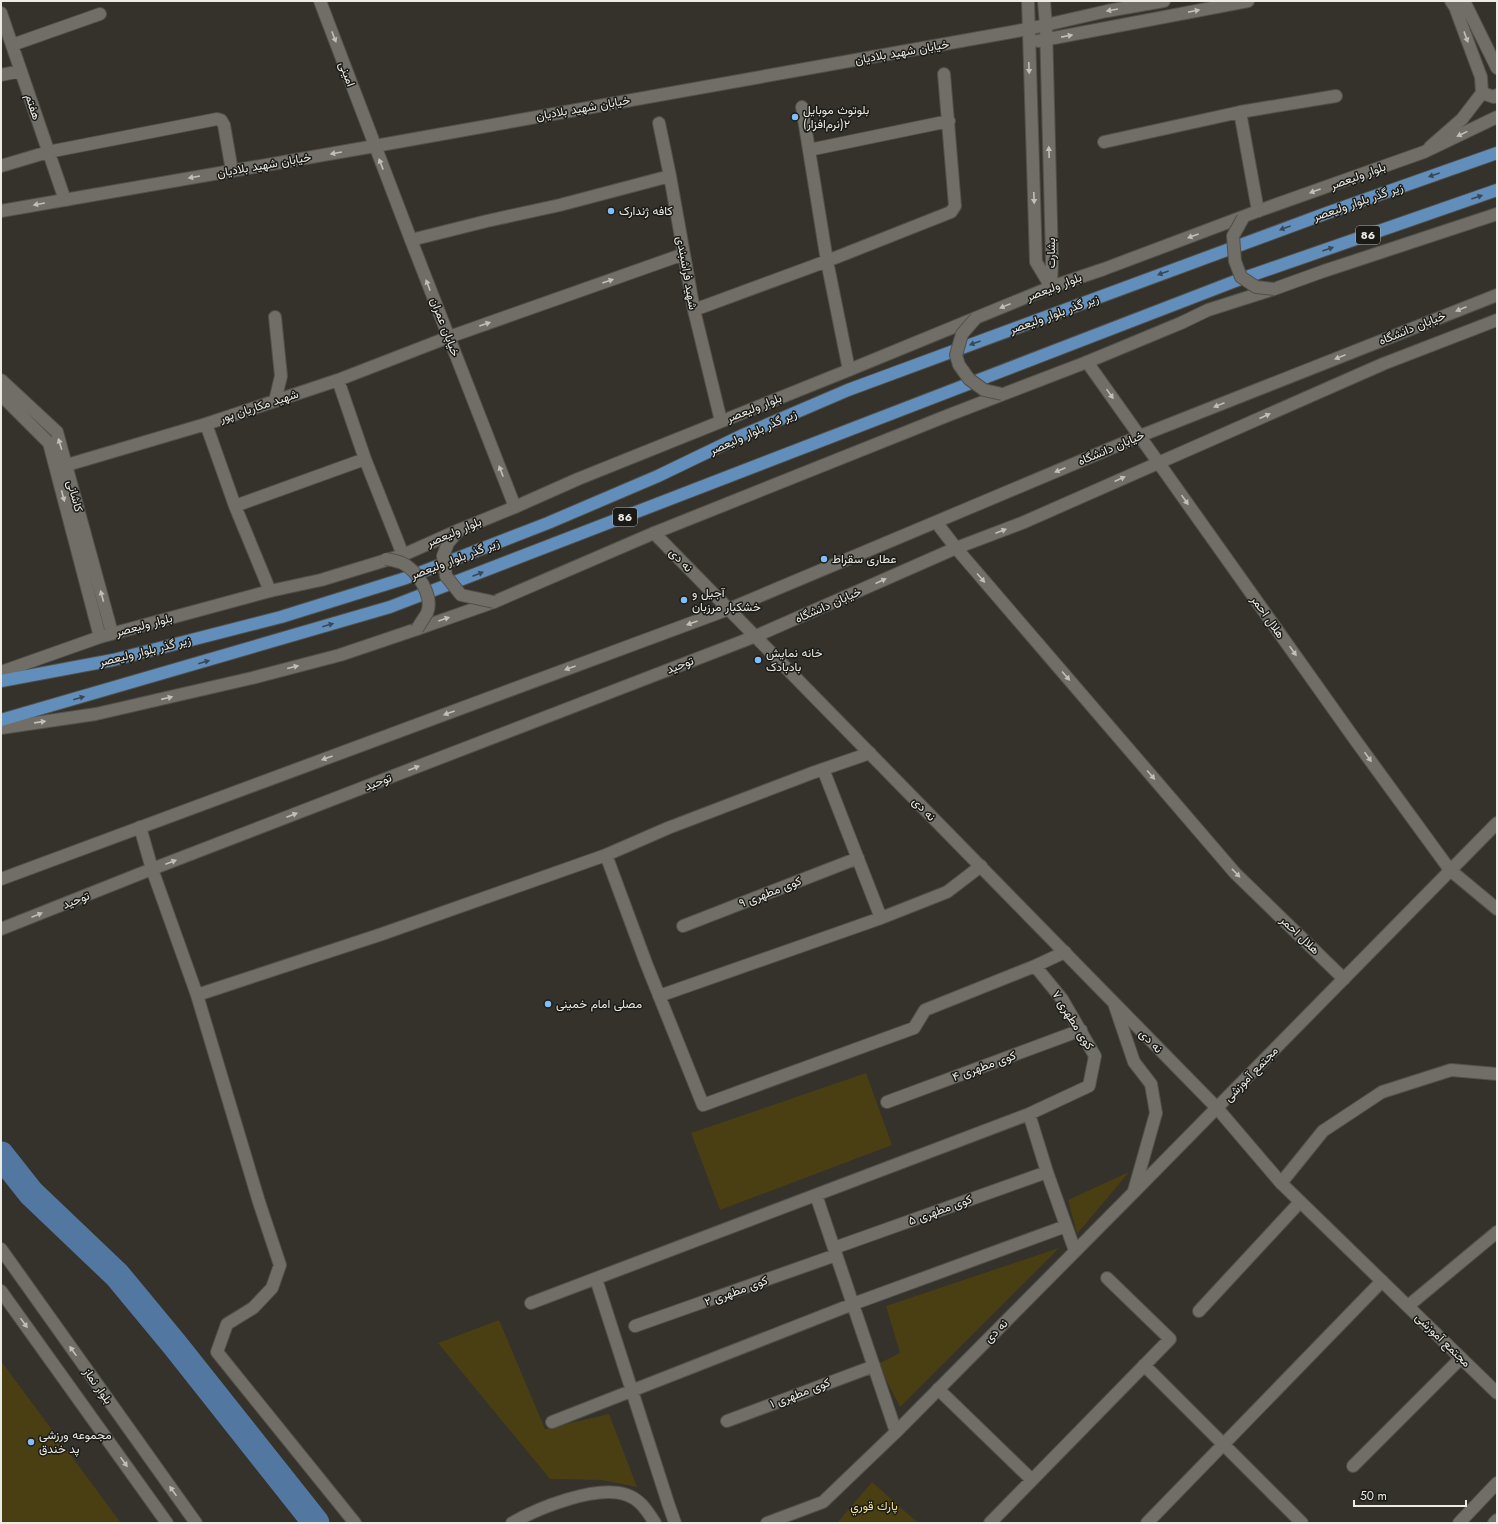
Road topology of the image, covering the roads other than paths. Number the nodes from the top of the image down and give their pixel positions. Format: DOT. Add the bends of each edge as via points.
graph roads {
  1 [pos="320,1"];
  2 [pos="1028,1"];
  3 [pos="1044,1"];
  4 [pos="1164,1"];
  5 [pos="1248,1"];
  6 [pos="1451,1"];
  7 [pos="1464,1"];
  8 [pos="1,13"];
  9 [pos="100,14"];
  10 [pos="1046,26"];
  11 [pos="1028,29"];
  12 [pos="1046,40"];
  13 [pos="1028,42"];
  14 [pos="12,45"];
  15 [pos="1497,68"];
  16 [pos="21,71"];
  17 [pos="944,74"];
  18 [pos="1,75"];
  19 [pos="1482,93"];
  20 [pos="1497,95"];
  21 [pos="1336,96"];
  22 [pos="802,107"];
  23 [pos="1240,112"];
  24 [pos="1497,117"];
  25 [pos="949,121"];
  26 [pos="660,123"];
  27 [pos="1104,142"];
  28 [pos="375,146"];
  29 [pos="809,150"];
  30 [pos="48,152"];
  31 [pos="1424,152"];
  32 [pos="1497,153"];
  33 [pos="1,166"];
  34 [pos="232,171"];
  35 [pos="670,176"];
  36 [pos="1497,190"];
  37 [pos="65,200"];
  38 [pos="1,211"];
  39 [pos="1258,211"];
  40 [pos="1497,214"];
  41 [pos="1243,218"];
  42 [pos="411,240"];
  43 [pos="684,254"];
  44 [pos="827,261"];
  45 [pos="1051,287"];
  46 [pos="1274,289"];
  47 [pos="1497,295"];
  48 [pos="694,310"];
  49 [pos="275,317"];
  50 [pos="976,318"];
  51 [pos="1497,320"];
  52 [pos="449,337"];
  53 [pos="1087,362"];
  54 [pos="849,370"];
  55 [pos="1,380"];
  56 [pos="338,380"];
  57 [pos="1002,394"];
  58 [pos="1,395"];
  59 [pos="274,401"];
  60 [pos="721,421"];
  61 [pos="206,424"];
  62 [pos="1140,436"];
  63 [pos="365,458"];
  64 [pos="1159,462"];
  65 [pos="67,465"];
  66 [pos="235,506"];
  67 [pos="515,508"];
  68 [pos="936,522"];
  69 [pos="459,530"];
  70 [pos="654,532"];
  71 [pos="956,548"];
  72 [pos="403,555"];
  73 [pos="386,559"];
  74 [pos="270,591"];
  75 [pos="494,602"];
  76 [pos="729,609"];
  77 [pos="417,629"];
  78 [pos="112,633"];
  79 [pos="756,636"];
  80 [pos="100,637"];
  81 [pos="1,672"];
  82 [pos="1,681"];
  83 [pos="1,720"];
  84 [pos="1,728"];
  85 [pos="870,753"];
  86 [pos="823,769"];
  87 [pos="1497,823"];
  88 [pos="140,827"];
  89 [pos="606,855"];
  90 [pos="858,858"];
  91 [pos="981,866"];
  92 [pos="152,869"];
  93 [pos="1450,870"];
  94 [pos="1,879"];
  95 [pos="1497,909"];
  96 [pos="881,918"];
  97 [pos="683,926"];
  98 [pos="1,929"];
  99 [pos="1065,952"];
  100 [pos="1035,966"];
  101 [pos="1344,978"];
  102 [pos="197,995"];
  103 [pos="659,996"];
  104 [pos="1114,1003"];
  105 [pos="1081,1030"];
  106 [pos="1497,1074"];
  107 [pos="887,1102"];
  108 [pos="1217,1108"];
  109 [pos="1029,1114"];
  110 [pos="1046,1172"];
  111 [pos="1281,1183"];
  112 [pos="1134,1192"];
  113 [pos="816,1195"];
  114 [pos="1300,1202"];
  115 [pos="1066,1226"];
  116 [pos="1497,1232"];
  117 [pos="1,1249"];
  118 [pos="1075,1251"];
  119 [pos="835,1252"];
  120 [pos="1107,1278"];
  121 [pos="596,1279"];
  122 [pos="1382,1281"];
  123 [pos="1,1291"];
  124 [pos="531,1303"];
  125 [pos="853,1304"];
  126 [pos="1408,1306"];
  127 [pos="1199,1311"];
  128 [pos="635,1326"];
  129 [pos="1461,1358"];
  130 [pos="1144,1365"];
  131 [pos="874,1366"];
  132 [pos="938,1389"];
  133 [pos="632,1391"];
  134 [pos="1497,1393"];
  135 [pos="727,1421"];
  136 [pos="552,1422"];
  137 [pos="896,1432"];
  138 [pos="1223,1444"];
  139 [pos="1353,1466"];
  140 [pos="1032,1480"];
  141 [pos="1497,1484"];
  142 [pos="1497,1520"];
  143 [pos="167,1523"];
  144 [pos="196,1523"];
  145 [pos="355,1523"];
  146 [pos="512,1523"];
  147 [pos="655,1523"];
  148 [pos="675,1523"];
  149 [pos="767,1523"];
  150 [pos="990,1523"];
  151 [pos="1147,1523"];
  152 [pos="1302,1523"];
  153 [pos="1459,1523"];
  154 [pos="1494,1523"];
  1 -- 28 [label="street, امینی, one-way"];
  2 -- 11 [label="street, بشارت"];
  3 -- 10 [label="street, بشارت"];
  4 -- 10 [label="street, خیابان شهید بلادیان, one-way" via="1107,11"];
  12 -- 5 [label="street, one-way"];
  6 -- 19 [label="street, one-way" via="1481,77"];
  7 -- 15 [label="street"];
  8 -- 14 [label="street, هفتم"];
  9 -- 14 [label="street"];
  10 -- 11 [label="street, خیابان شهید بلادیان"];
  10 -- 12 [label="street, بشارت"];
  11 -- 13 [label="street, بشارت"];
  11 -- 28 [label="street, خیابان شهید بلادیان"];
  12 -- 13 [label="street"];
  45 -- 12 [label="street, بشارت, one-way"];
  13 -- 45 [label="street, بشارت, one-way" via="1036,262"];
  14 -- 16 [label="street, هفتم"];
  16 -- 18 [label="street"];
  16 -- 30 [label="street, هفتم"];
  17 -- 25 [label="street"];
  19 -- 20 [label="street" via="1494,97"];
  19 -- 31 [label="street" via="1462,119"];
  21 -- 23 [label="street"];
  22 -- 29 [label="street"];
  23 -- 27 [label="street"];
  23 -- 39 [label="street"];
  24 -- 31 [label="street, بلوار ولیعصر, one-way"];
  25 -- 29 [label="street"];
  25 -- 44 [label="street" via="956,206 954,209"];
  26 -- 35 [label="street, شهید فراشبندی"];
  28 -- 34 [label="street, خیابان شهید بلادیان, one-way"];
  42 -- 28 [label="street, خیابان عمران, one-way"];
  29 -- 44 [label="street"];
  30 -- 33 [label="street"];
  30 -- 34 [label="street" via="217,119 224,125"];
  30 -- 37 [label="street, هفتم"];
  31 -- 39 [label="street, بلوار ولیعصر, one-way"];
  32 -- 82 [label="main road, زیر گذر بلوار ولیعصر, one-way" via="1327,212 848,390 563,517 406,578 281,617 113,660"];
  34 -- 37 [label="street, خیابان شهید بلادیان, one-way"];
  35 -- 42 [label="street"];
  35 -- 43 [label="street, شهید فراشبندی"];
  83 -- 36 [label="main road, 86, one-way" via="390,607 1238,280"];
  37 -- 38 [label="street, خیابان شهید بلادیان, one-way"];
  39 -- 41 [label="street, بلوار ولیعصر"];
  40 -- 46 [label="street"];
  41 -- 45 [label="street, بلوار ولیعصر, one-way"];
  41 -- 46 [label="street, bridge" via="1233,236 1235,261 1241,277 1256,287"];
  52 -- 42 [label="street, خیابان عمران, one-way"];
  43 -- 48 [label="street, شهید فراشبندی"];
  52 -- 43 [label="street, شهید مکاریان پور, one-way"];
  44 -- 48 [label="street"];
  44 -- 54 [label="street"];
  45 -- 50 [label="street, بلوار ولیعصر, one-way"];
  46 -- 53 [label="street" via="1208,310"];
  47 -- 62 [label="street, خیابان دانشگاه, one-way"];
  48 -- 60 [label="street, شهید فراشبندی"];
  49 -- 59 [label="street" via="281,376"];
  50 -- 54 [label="street, بلوار ولیعصر"];
  50 -- 57 [label="street, bridge" via="962,334 956,355 959,365 969,379 984,390"];
  64 -- 51 [label="street, خیابان دانشگاه, one-way" via="1383,364"];
  52 -- 56 [label="street, شهید مکاریان پور"];
  67 -- 52 [label="street, خیابان عمران, one-way"];
  53 -- 57 [label="street"];
  53 -- 62 [label="street, هلال احمر, one-way"];
  54 -- 60 [label="street, بلوار ولیعصر"];
  65 -- 55 [label="street, کاشانی, one-way" via="57,432"];
  56 -- 59 [label="street, شهید مکاریان پور"];
  56 -- 63 [label="street"];
  57 -- 70 [label="street"];
  58 -- 80 [label="street, کاشانی, one-way" via="49,443"];
  59 -- 61 [label="street, شهید مکاریان پور"];
  60 -- 67 [label="street, بلوار ولیعصر" via="578,479"];
  61 -- 65 [label="street, شهید مکاریان پور"];
  61 -- 66 [label="street"];
  62 -- 64 [label="street, هلال احمر"];
  62 -- 68 [label="street, خیابان دانشگاه, one-way"];
  63 -- 66 [label="street"];
  63 -- 72 [label="street"];
  71 -- 64 [label="street, خیابان دانشگاه, one-way" via="1022,523"];
  64 -- 93 [label="street, هلال احمر, one-way"];
  78 -- 65 [label="street, کاشانی, one-way"];
  66 -- 74 [label="street"];
  67 -- 69 [label="street, بلوار ولیعصر"];
  68 -- 71 [label="street, هلال احمر"];
  68 -- 76 [label="street, خیابان دانشگاه"];
  69 -- 72 [label="street, بلوار ولیعصر"];
  69 -- 75 [label="street, bridge" via="448,544 443,556 446,576 461,595"];
  70 -- 75 [label="street"];
  70 -- 76 [label="street, نه دی"];
  79 -- 71 [label="street, خیابان دانشگاه, one-way"];
  71 -- 101 [label="street, هلال احمر, one-way" via="1235,873"];
  72 -- 73 [label="street, بلوار ولیعصر"];
  73 -- 74 [label="street, بلوار ولیعصر" via="321,580"];
  73 -- 77 [label="street, bridge" via="402,563 411,569 424,586 428,597 428,611"];
  74 -- 78 [label="street, بلوار ولیعصر"];
  77 -- 75 [label="street, one-way"];
  76 -- 79 [label="street, نه دی"];
  76 -- 88 [label="street, one-way"];
  84 -- 77 [label="street, one-way" via="96,714 252,678 340,655"];
  78 -- 80 [label="street, بلوار ولیعصر"];
  79 -- 85 [label="street, نه دی"];
  92 -- 79 [label="street, توحید, one-way"];
  80 -- 81 [label="street, بلوار ولیعصر"];
  85 -- 86 [label="street"];
  85 -- 91 [label="street, نه دی"];
  86 -- 89 [label="street" via="668,828"];
  86 -- 90 [label="street"];
  87 -- 93 [label="street, مجتمع آموزشی"];
  88 -- 92 [label="street"];
  88 -- 94 [label="street"];
  89 -- 102 [label="street" via="382,934"];
  89 -- 103 [label="street"];
  90 -- 96 [label="street"];
  90 -- 97 [label="street, کوی مطهری ۹"];
  91 -- 96 [label="street" via="947,892"];
  91 -- 99 [label="street, نه دی"];
  98 -- 92 [label="street, توحید, one-way"];
  92 -- 102 [label="street"];
  93 -- 95 [label="street, هلال احمر"];
  93 -- 101 [label="street, مجتمع آموزشی"];
  96 -- 103 [label="street"];
  99 -- 100 [label="street"];
  99 -- 104 [label="street, نه دی"];
  100 -- 103 [label="street" via="925,1010 914,1028 703,1105"];
  100 -- 105 [label="street, کوی مطهری ۷" via="1062,999"];
  101 -- 108 [label="street, مجتمع آموزشی"];
  102 -- 145 [label="street" via="280,1265 272,1288 253,1308 227,1324 217,1352"];
  104 -- 108 [label="street, نه دی"];
  104 -- 112 [label="street" via="1134,1062 1151,1084 1156,1113"];
  105 -- 107 [label="street, کوی مطهری ۴"];
  105 -- 109 [label="street, کوی مطهری ۷" via="1095,1056 1089,1086"];
  106 -- 111 [label="street" via="1451,1070 1382,1092 1323,1131"];
  108 -- 111 [label="street, مجتمع آموزشی"];
  108 -- 112 [label="street, نه دی"];
  109 -- 110 [label="street"];
  109 -- 113 [label="street"];
  110 -- 115 [label="street"];
  110 -- 119 [label="street, کوی مطهری ۵"];
  111 -- 114 [label="street, مجتمع آموزشی"];
  112 -- 118 [label="street, نه دی"];
  113 -- 119 [label="street"];
  113 -- 121 [label="street"];
  114 -- 122 [label="street, مجتمع آموزشی"];
  114 -- 127 [label="street"];
  115 -- 118 [label="street"];
  115 -- 125 [label="street"];
  116 -- 126 [label="street"];
  144 -- 117 [label="street, بلوار نماز, one-way"];
  118 -- 132 [label="street, نه دی"];
  119 -- 125 [label="street"];
  119 -- 128 [label="street, کوی مطهری ۲"];
  120 -- 130 [label="street" via="1170,1339"];
  121 -- 124 [label="street"];
  121 -- 133 [label="street"];
  122 -- 126 [label="street, مجتمع آموزشی"];
  122 -- 138 [label="street"];
  123 -- 143 [label="street, بلوار نماز, one-way"];
  125 -- 131 [label="street"];
  125 -- 133 [label="street"];
  126 -- 129 [label="street, مجتمع آموزشی"];
  129 -- 134 [label="street, مجتمع آموزشی"];
  129 -- 139 [label="street"];
  130 -- 138 [label="street"];
  130 -- 140 [label="street"];
  131 -- 135 [label="street, کوی مطهری ۱"];
  131 -- 137 [label="street"];
  132 -- 137 [label="street, نه دی"];
  132 -- 140 [label="street"];
  133 -- 136 [label="street"];
  133 -- 148 [label="street"];
  137 -- 149 [label="street, نه دی" via="823,1502"];
  138 -- 151 [label="street"];
  138 -- 152 [label="street"];
  140 -- 150 [label="street"];
  141 -- 153 [label="street"];
  142 -- 154 [label="street"];
  146 -- 147 [label="street" via="561,1501 604,1492 627,1495 644,1506"];
}
